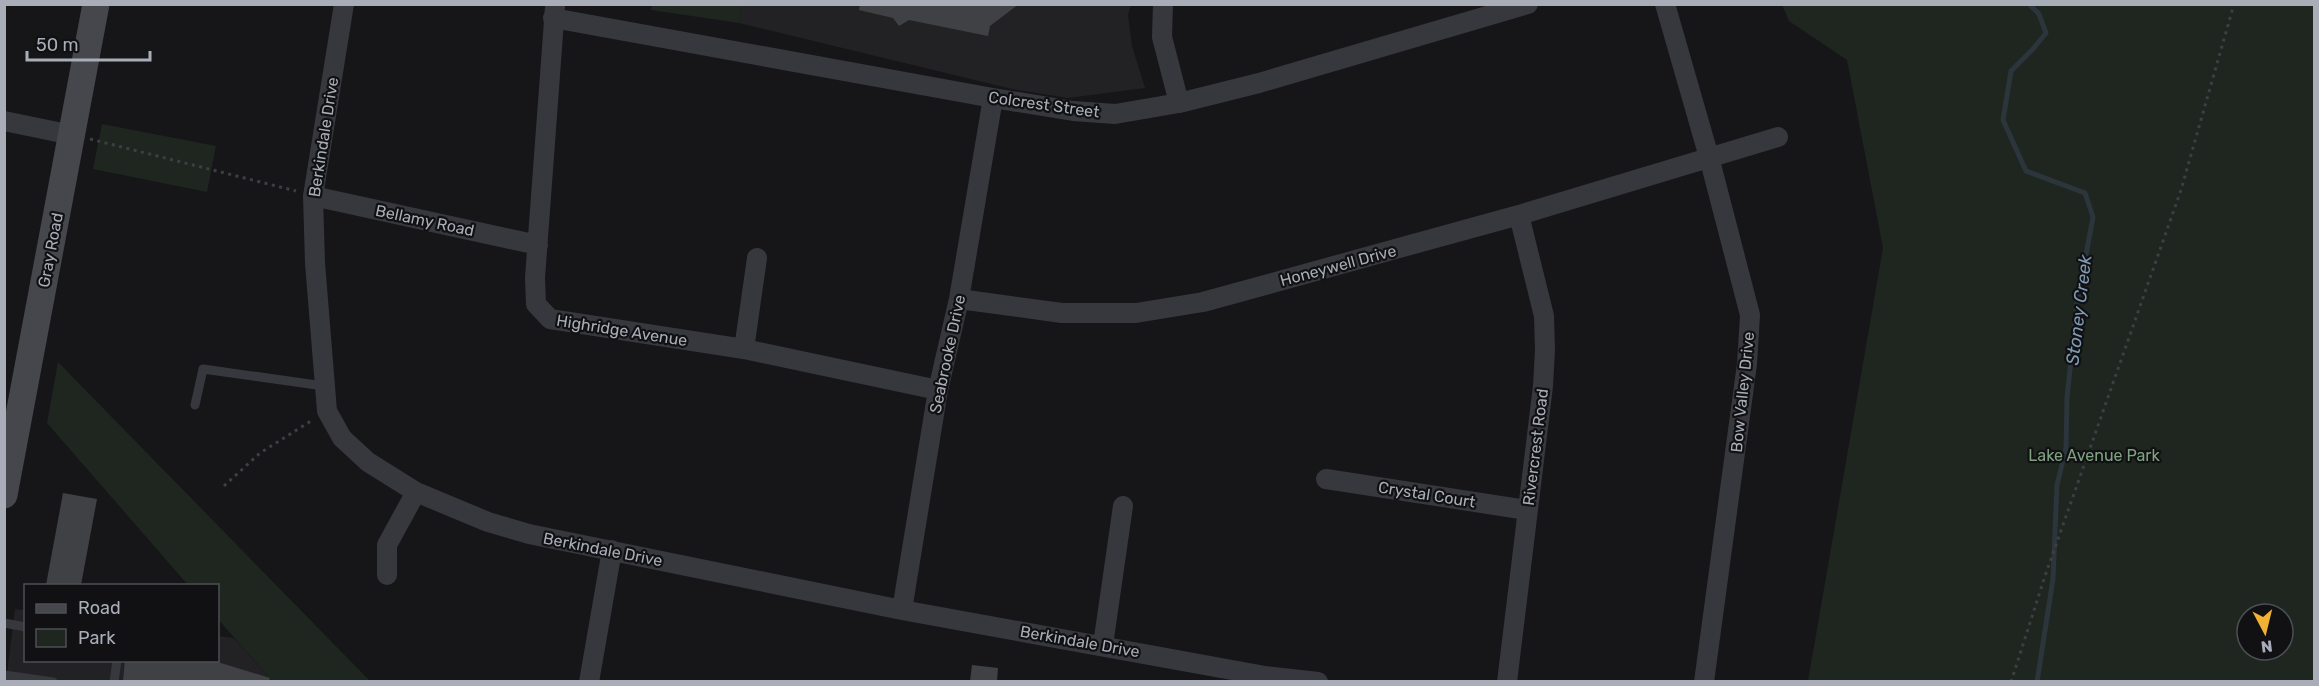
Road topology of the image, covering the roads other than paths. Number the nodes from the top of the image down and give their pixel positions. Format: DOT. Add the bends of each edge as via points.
graph roads {
  1 [pos="96,4"];
  2 [pos="344,4"];
  3 [pos="1163,4"];
  4 [pos="1528,4"];
  5 [pos="1665,4"];
  6 [pos="554,11"];
  7 [pos="993,98"];
  8 [pos="1179,103"];
  9 [pos="4,121"];
  10 [pos="72,135"];
  11 [pos="1778,137"];
  12 [pos="1709,157"];
  13 [pos="312,196"];
  14 [pos="1519,215"];
  15 [pos="538,245"];
  16 [pos="757,258"];
  17 [pos="959,299"];
  18 [pos="744,349"];
  19 [pos="324,386"];
  20 [pos="939,390"];
  21 [pos="195,405"];
  22 [pos="1326,479"];
  23 [pos="416,492"];
  24 [pos="4,495"];
  25 [pos="1123,506"];
  26 [pos="1527,510"];
  27 [pos="612,550"];
  28 [pos="387,575"];
  29 [pos="902,610"];
  30 [pos="4,623"];
  31 [pos="24,627"];
  32 [pos="1103,645"];
  33 [pos="117,662"];
  34 [pos="4,675"];
  35 [pos="1264,679"];
  36 [pos="53,681"];
  37 [pos="114,681"];
  38 [pos="589,681"];
  39 [pos="1318,681"];
  40 [pos="1507,681"];
  41 [pos="1704,681"];
  1 -- 10 [label="main road, Gray Road"];
  2 -- 13 [label="street, Berkindale Drive"];
  3 -- 8 [label="street" via="1162,37"];
  4 -- 8 [label="street, Colcrest Street"];
  5 -- 12 [label="street, Bow Valley Drive"];
  6 -- 7 [label="street, Colcrest Street"];
  6 -- 15 [label="street, Highridge Avenue"];
  7 -- 8 [label="street, Colcrest Street" via="1115,114"];
  7 -- 17 [label="street, Seabrooke Drive"];
  9 -- 10 [label="street"];
  10 -- 24 [label="main road, Gray Road"];
  11 -- 12 [label="street, Honeywell Drive"];
  12 -- 14 [label="street, Honeywell Drive"];
  12 -- 41 [label="street, Bow Valley Drive" via="1750,315 1747,364"];
  13 -- 15 [label="street, Bellamy Road"];
  13 -- 19 [label="street, Berkindale Drive"];
  14 -- 17 [label="street, Honeywell Drive" via="1203,303 1136,313 1062,313"];
  14 -- 26 [label="street, Rivercrest Road" via="1544,316 1545,350"];
  15 -- 18 [label="street, Highridge Avenue" via="536,304 550,319"];
  16 -- 18 [label="street"];
  17 -- 20 [label="street, Seabrooke Drive"];
  18 -- 20 [label="street, Highridge Avenue"];
  19 -- 21 [label="lane" via="203,369"];
  19 -- 23 [label="street, Berkindale Drive" via="327,411 342,438 368,462"];
  20 -- 29 [label="street, Seabrooke Drive"];
  22 -- 26 [label="street, Crystal Court"];
  23 -- 27 [label="street, Berkindale Drive" via="488,522"];
  23 -- 28 [label="street" via="387,545"];
  25 -- 32 [label="street"];
  26 -- 40 [label="street, Rivercrest Road"];
  27 -- 29 [label="street, Berkindale Drive"];
  27 -- 38 [label="street"];
  29 -- 32 [label="street, Berkindale Drive"];
  30 -- 31 [label="lane"];
  32 -- 35 [label="street, Berkindale Drive"];
  33 -- 37 [label="lane"];
  34 -- 36 [label="lane"];
  35 -- 39 [label="street, Berkindale Drive"];
}
